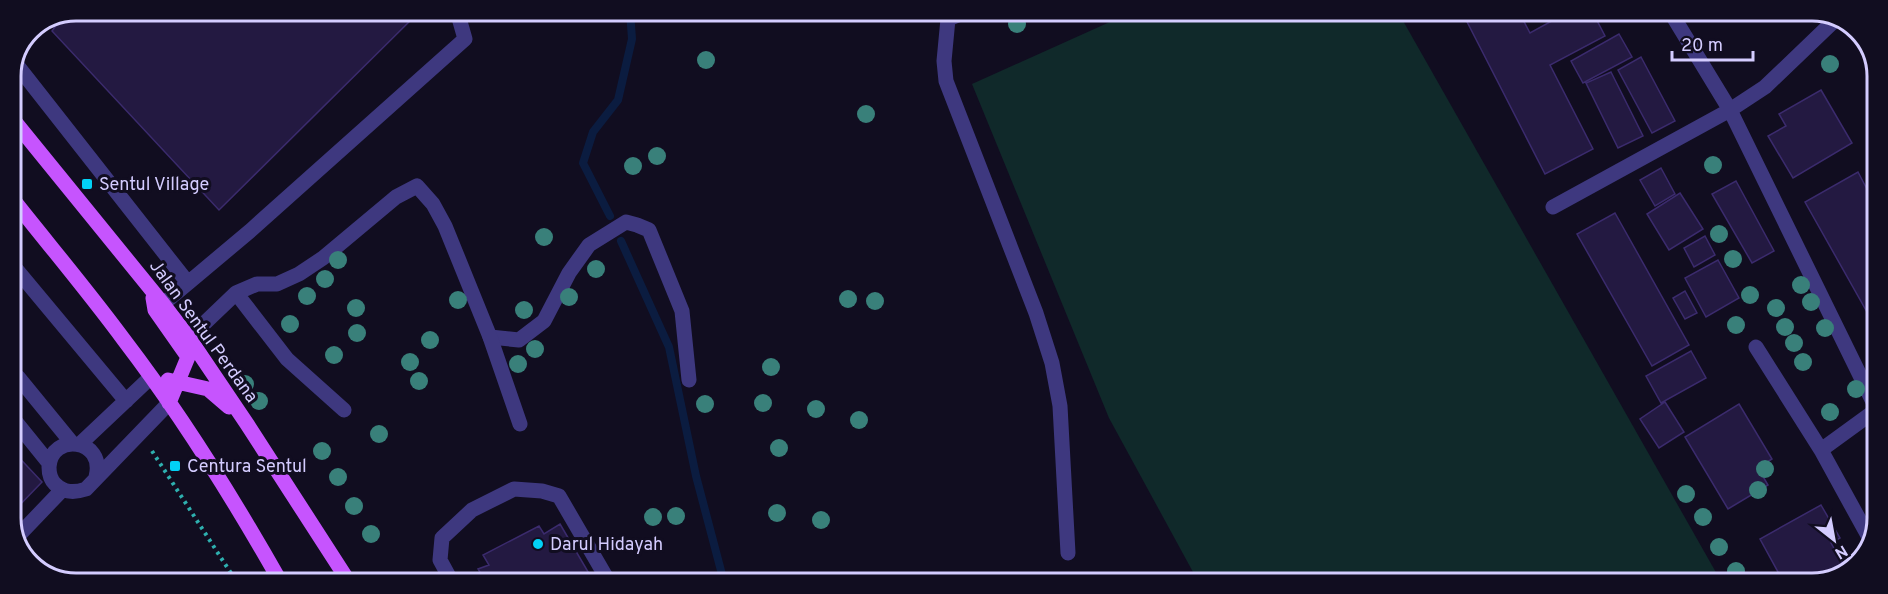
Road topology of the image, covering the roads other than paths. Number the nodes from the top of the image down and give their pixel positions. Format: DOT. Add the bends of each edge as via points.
graph roads {
  1 [pos="460,21"];
  2 [pos="946,21"];
  3 [pos="1676,21"];
  4 [pos="1830,24"];
  5 [pos="21,71"];
  6 [pos="1730,110"];
  7 [pos="21,130"];
  8 [pos="1553,207"];
  9 [pos="21,211"];
  10 [pos="21,276"];
  11 [pos="188,283"];
  12 [pos="151,289"];
  13 [pos="236,293"];
  14 [pos="163,304"];
  15 [pos="490,337"];
  16 [pos="189,338"];
  17 [pos="1756,347"];
  18 [pos="150,377"];
  19 [pos="21,380"];
  20 [pos="689,380"];
  21 [pos="177,382"];
  22 [pos="1867,391"];
  23 [pos="126,401"];
  24 [pos="169,403"];
  25 [pos="344,410"];
  26 [pos="1867,416"];
  27 [pos="247,424"];
  28 [pos="520,424"];
  29 [pos="21,428"];
  30 [pos="76,444"];
  31 [pos="1821,450"];
  32 [pos="49,463"];
  33 [pos="96,477"];
  34 [pos="62,490"];
  35 [pos="22,530"];
  36 [pos="1865,531"];
  37 [pos="1068,553"];
  38 [pos="275,573"];
  39 [pos="343,573"];
  40 [pos="447,573"];
  41 [pos="604,573"];
  1 -- 11 [label="street" via="465,39"];
  2 -- 37 [label="street" via="946,81 1052,363 1060,406"];
  3 -- 6 [label="street"];
  4 -- 6 [label="street" via="1764,87"];
  5 -- 11 [label="street"];
  6 -- 8 [label="street"];
  6 -- 22 [label="street"];
  7 -- 12 [label="main road, Jalan Sentul Perdana"];
  9 -- 18 [label="main road"];
  10 -- 23 [label="street"];
  11 -- 14 [label="street"];
  12 -- 14 [label="main road, Jalan Sentul Perdana"];
  12 -- 21 [label="main road" via="155,310 188,357"];
  13 -- 15 [label="street" via="257,284 277,284 299,274 396,197 417,186 445,226"];
  13 -- 16 [label="street"];
  13 -- 25 [label="street" via="287,359"];
  14 -- 16 [label="main road, Jalan Sentul Perdana"];
  15 -- 20 [label="street" via="519,340 544,321 589,245 626,222 649,230 682,311"];
  15 -- 28 [label="street"];
  16 -- 27 [label="main road, Jalan Sentul Perdana"];
  17 -- 31 [label="street"];
  18 -- 21 [label="main road"];
  18 -- 23 [label="street"];
  18 -- 24 [label="main road"];
  19 -- 30 [label="street"];
  21 -- 24 [label="main road"];
  21 -- 27 [label="main road" via="208,388"];
  23 -- 30 [label="street"];
  24 -- 33 [label="street"];
  24 -- 38 [label="main road"];
  26 -- 31 [label="street"];
  27 -- 39 [label="main road, Jalan Sentul Perdana"];
  29 -- 32 [label="street"];
  30 -- 32 [label="street" via="57,449"];
  30 -- 33 [label="street" via="92,452 98,464"];
  31 -- 36 [label="street"];
  32 -- 34 [label="street" via="51,479"];
  33 -- 34 [label="street" via="86,489"];
  34 -- 35 [label="street"];
  40 -- 41 [label="street" via="440,560 442,538 472,510 514,489 559,496"];
}
